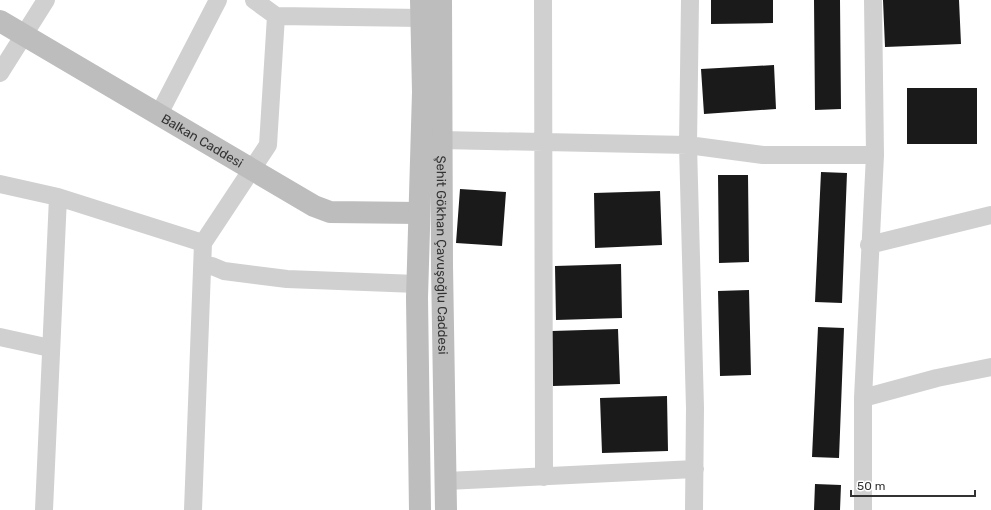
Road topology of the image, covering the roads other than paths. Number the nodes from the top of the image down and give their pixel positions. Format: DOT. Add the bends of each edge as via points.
graph roads {
  1 [pos="46,0"];
  2 [pos="218,0"];
  3 [pos="254,0"];
  4 [pos="441,0"];
  5 [pos="543,0"];
  6 [pos="690,0"];
  7 [pos="873,0"];
  8 [pos="421,9"];
  9 [pos="276,16"];
  10 [pos="0,21"];
  11 [pos="24,35"];
  12 [pos="0,72"];
  13 [pos="159,114"];
  14 [pos="441,140"];
  15 [pos="543,142"];
  16 [pos="688,145"];
  17 [pos="875,155"];
  18 [pos="252,169"];
  19 [pos="0,184"];
  20 [pos="58,197"];
  21 [pos="419,212"];
  22 [pos="991,214"];
  23 [pos="203,243"];
  24 [pos="869,245"];
  25 [pos="202,268"];
  26 [pos="417,284"];
  27 [pos="0,337"];
  28 [pos="50,348"];
  29 [pos="991,367"];
  30 [pos="864,398"];
  31 [pos="695,469"];
  32 [pos="544,477"];
  33 [pos="446,481"];
  34 [pos="44,510"];
  35 [pos="193,510"];
  36 [pos="420,510"];
  37 [pos="446,510"];
  38 [pos="694,510"];
  39 [pos="863,510"];
  1 -- 11 [label="street"];
  2 -- 13 [label="street"];
  3 -- 9 [label="street"];
  4 -- 14 [label="street, Şehit Gökhan Çavuşoğlu Caddesi"];
  5 -- 15 [label="street"];
  6 -- 16 [label="street"];
  7 -- 17 [label="street"];
  8 -- 9 [label="street"];
  8 -- 21 [label="street" via="423,92"];
  9 -- 18 [label="street" via="268,145"];
  10 -- 11 [label="street, Balkan Caddesi"];
  11 -- 12 [label="street"];
  11 -- 13 [label="street, Balkan Caddesi"];
  13 -- 18 [label="street, Balkan Caddesi"];
  14 -- 15 [label="street"];
  14 -- 33 [label="street, Şehit Gökhan Çavuşoğlu Caddesi"];
  15 -- 16 [label="street"];
  15 -- 32 [label="street"];
  16 -- 17 [label="street" via="763,155"];
  16 -- 31 [label="street"];
  17 -- 24 [label="street"];
  18 -- 21 [label="street, Balkan Caddesi" via="314,206 330,212"];
  18 -- 23 [label="street"];
  19 -- 20 [label="street"];
  20 -- 23 [label="street"];
  20 -- 28 [label="street"];
  21 -- 26 [label="street"];
  22 -- 24 [label="street"];
  23 -- 25 [label="street"];
  24 -- 30 [label="street" via="869,312"];
  25 -- 26 [label="street" via="212,266 224,271 287,279"];
  25 -- 35 [label="street"];
  26 -- 36 [label="street"];
  27 -- 28 [label="street"];
  28 -- 34 [label="street"];
  29 -- 30 [label="street"];
  30 -- 39 [label="street"];
  31 -- 32 [label="street"];
  31 -- 38 [label="street"];
  32 -- 33 [label="street"];
  33 -- 37 [label="street, Şehit Gökhan Çavuşoğlu Caddesi"];
}
